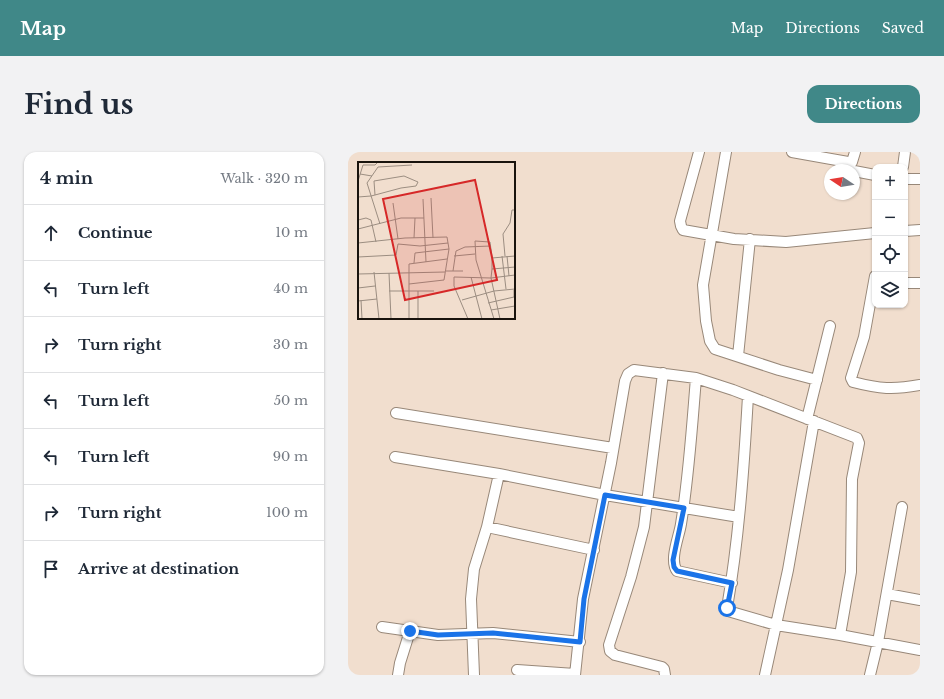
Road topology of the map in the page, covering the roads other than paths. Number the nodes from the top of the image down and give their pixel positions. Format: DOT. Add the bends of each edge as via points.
graph roads {
  1 [pos="699,152"];
  2 [pos="726,152"];
  3 [pos="792,152"];
  4 [pos="855,152"];
  5 [pos="905,152"];
  6 [pos="838,164"];
  7 [pos="854,164"];
  8 [pos="903,164"];
  9 [pos="860,170"];
  10 [pos="872,174"];
  11 [pos="908,179"];
  12 [pos="920,179"];
  13 [pos="920,230"];
  14 [pos="908,231"];
  15 [pos="872,233"];
  16 [pos="711,235"];
  17 [pos="750,240"];
  18 [pos="908,283"];
  19 [pos="920,283"];
  20 [pos="872,297"];
  21 [pos="830,326"];
  22 [pos="738,356"];
  23 [pos="663,373"];
  24 [pos="696,378"];
  25 [pos="816,383"];
  26 [pos="920,385"];
  27 [pos="748,396"];
  28 [pos="396,413"];
  29 [pos="810,418"];
  30 [pos="614,448"];
  31 [pos="395,458"];
  32 [pos="499,474"];
  33 [pos="605,495"];
  34 [pos="648,503"];
  35 [pos="902,507"];
  36 [pos="684,508"];
  37 [pos="739,517"];
  38 [pos="487,527"];
  39 [pos="594,550"];
  40 [pos="732,583"];
  41 [pos="887,594"];
  42 [pos="920,600"];
  43 [pos="776,625"];
  44 [pos="382,627"];
  45 [pos="410,631"];
  46 [pos="474,635"];
  47 [pos="840,635"];
  48 [pos="580,642"];
  49 [pos="878,642"];
  50 [pos="920,650"];
  51 [pos="517,670"];
  52 [pos="575,674"];
  53 [pos="398,675"];
  54 [pos="474,675"];
  55 [pos="665,675"];
  56 [pos="766,675"];
  57 [pos="870,675"];
  1 -- 16 [label="street" via="680,226 683,230"];
  2 -- 16 [label="street"];
  3 -- 6 [label="street"];
  4 -- 7 [label="street"];
  5 -- 8 [label="street"];
  9 -- 10 [label="street"];
  11 -- 12 [label="street"];
  13 -- 14 [label="street"];
  15 -- 17 [label="street" via="786,242"];
  16 -- 17 [label="street"];
  16 -- 22 [label="street" via="702,285 710,340 715,349"];
  17 -- 22 [label="street"];
  18 -- 19 [label="street"];
  20 -- 26 [label="street" via="864,337 851,378 853,382 878,388 899,389"];
  21 -- 25 [label="street"];
  22 -- 25 [label="street"];
  23 -- 24 [label="street"];
  23 -- 30 [label="street" via="634,370 628,374 624,381"];
  23 -- 34 [label="street"];
  24 -- 27 [label="street"];
  24 -- 36 [label="street"];
  25 -- 29 [label="street"];
  27 -- 29 [label="street"];
  27 -- 37 [label="street"];
  28 -- 30 [label="street"];
  29 -- 43 [label="street" via="788,570"];
  29 -- 47 [label="street" via="851,434 859,443 852,479 851,572"];
  30 -- 33 [label="street"];
  31 -- 32 [label="street"];
  32 -- 33 [label="street"];
  32 -- 38 [label="street"];
  33 -- 34 [label="street"];
  33 -- 39 [label="street"];
  34 -- 36 [label="street"];
  34 -- 55 [label="street" via="637,557 609,645 615,656 662,667"];
  35 -- 41 [label="street"];
  36 -- 37 [label="street"];
  36 -- 40 [label="street" via="673,560 674,567 677,571"];
  37 -- 40 [label="street"];
  38 -- 39 [label="street"];
  38 -- 46 [label="street" via="474,569 471,599"];
  39 -- 48 [label="street" via="585,594"];
  40 -- 43 [label="street" via="728,611"];
  41 -- 42 [label="street"];
  41 -- 49 [label="street"];
  43 -- 47 [label="street"];
  43 -- 56 [label="street"];
  44 -- 45 [label="street"];
  45 -- 46 [label="street" via="438,635"];
  45 -- 53 [label="street"];
  46 -- 48 [label="street" via="493,633"];
  46 -- 54 [label="street"];
  47 -- 49 [label="street"];
  48 -- 52 [label="street"];
  49 -- 50 [label="street"];
  49 -- 57 [label="street"];
  51 -- 52 [label="street"];
}
